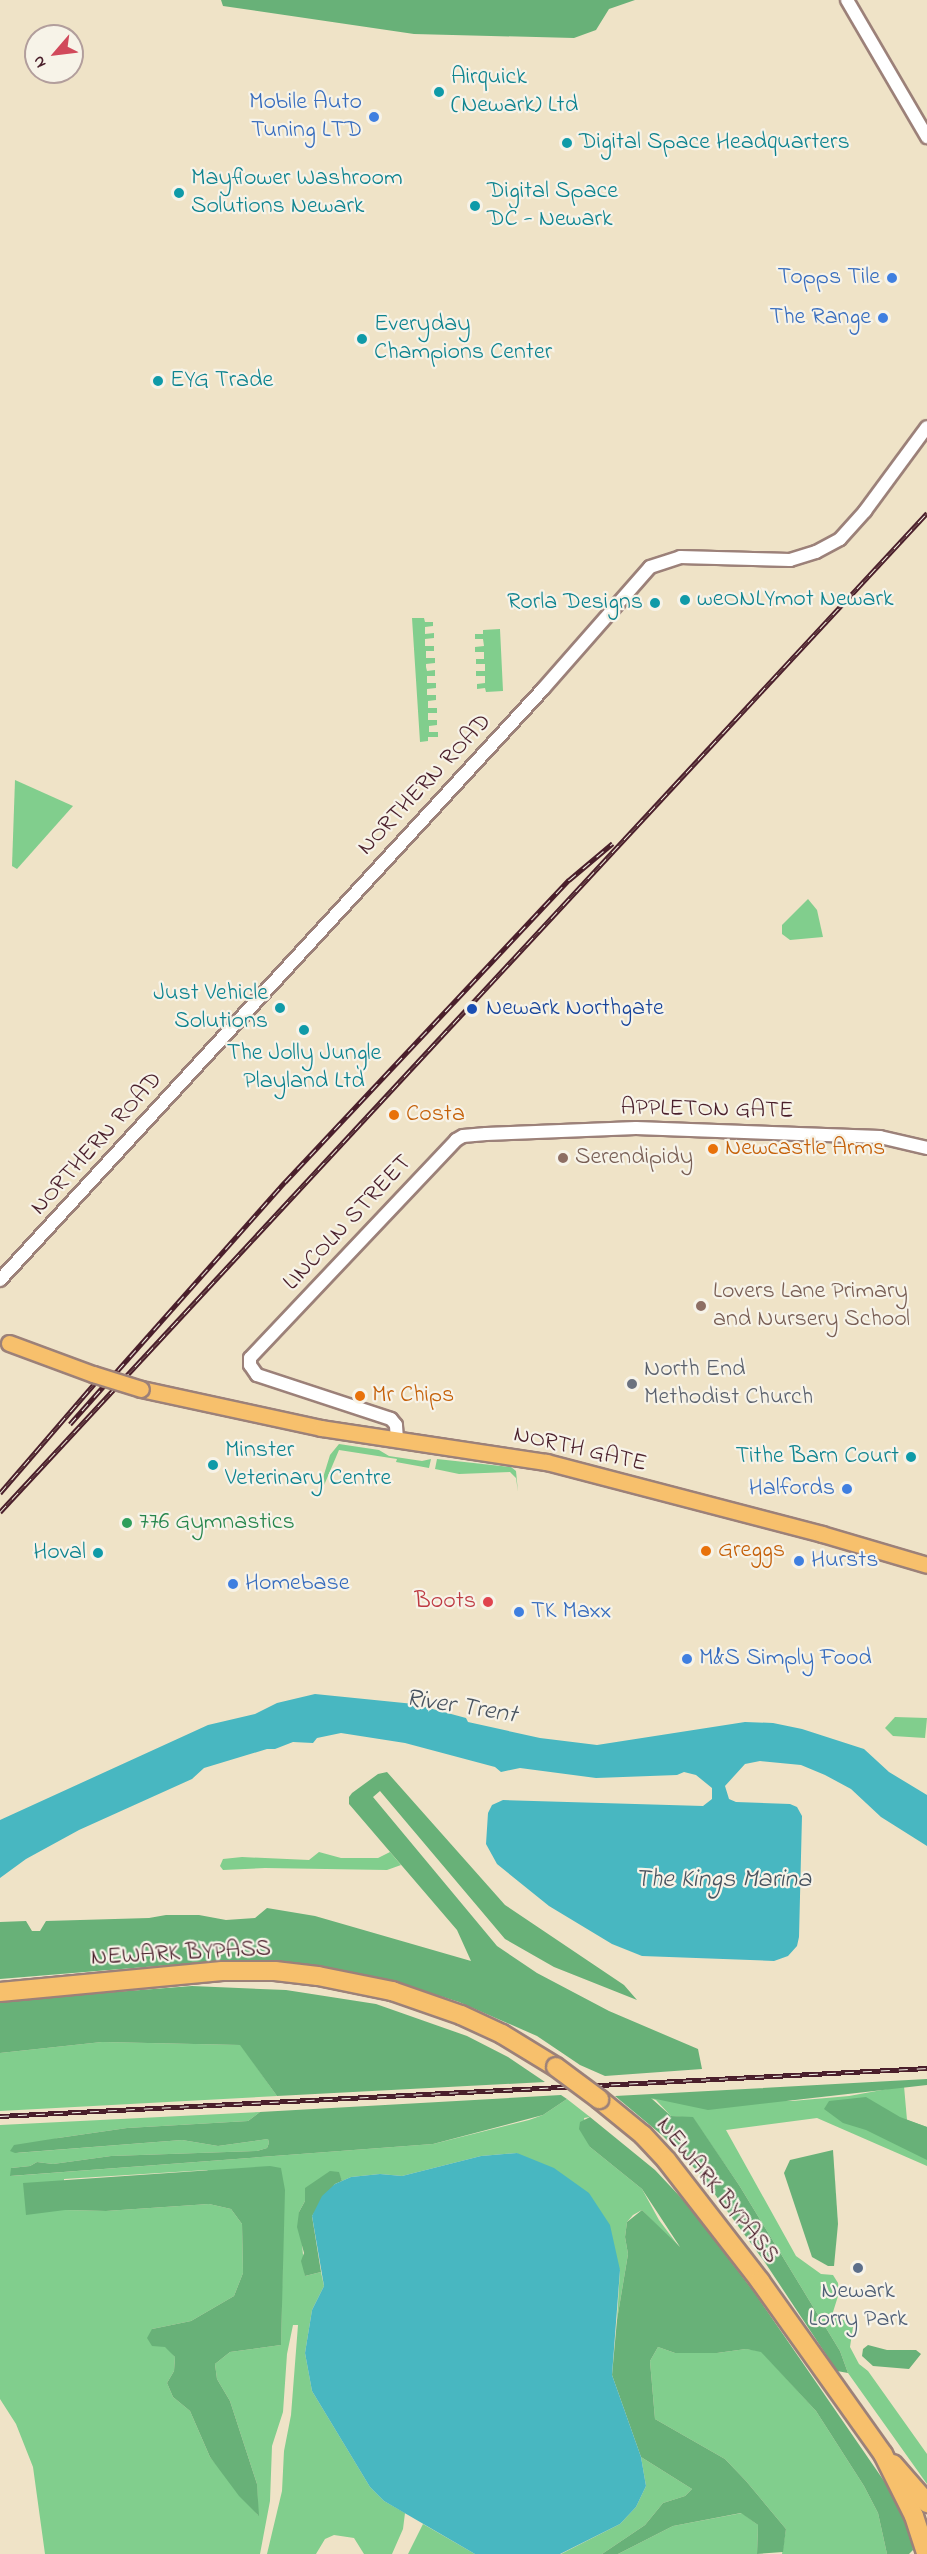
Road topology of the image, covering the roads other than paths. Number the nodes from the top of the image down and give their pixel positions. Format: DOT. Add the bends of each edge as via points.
graph roads {
  1 [pos="847,0"];
  2 [pos="927,137"];
  3 [pos="927,427"];
  4 [pos="486,1134"];
  5 [pos="927,1148"];
  6 [pos="0,1280"];
  7 [pos="5,1341"];
  8 [pos="397,1440"];
  9 [pos="927,1565"];
  10 [pos="0,1992"];
  11 [pos="883,2454"];
  12 [pos="927,2502"];
  13 [pos="926,2554"];
  1 -- 2 [label="street"];
  3 -- 6 [label="street, NORTHERN ROAD" via="840,540 790,560 680,557 650,567"];
  4 -- 5 [label="street, APPLETON GATE" via="636,1128 847,1134"];
  4 -- 8 [label="street, LINCOLN STREET" via="456,1140 250,1358 257,1375 391,1419 396,1425"];
  7 -- 8 [label="main road, NORTH GATE, bridge" via="141,1389"];
  8 -- 9 [label="main road, NORTH GATE" via="546,1461"];
  10 -- 11 [label="highway, NEWARK BYPASS, bridge" via="222,1971 275,1971 392,1991 502,2034 556,2067 643,2135 707,2212"];
  11 -- 12 [label="highway, NEWARK BYPASS"];
  11 -- 13 [label="highway, NEWARK BYPASS" via="914,2516"];
}
